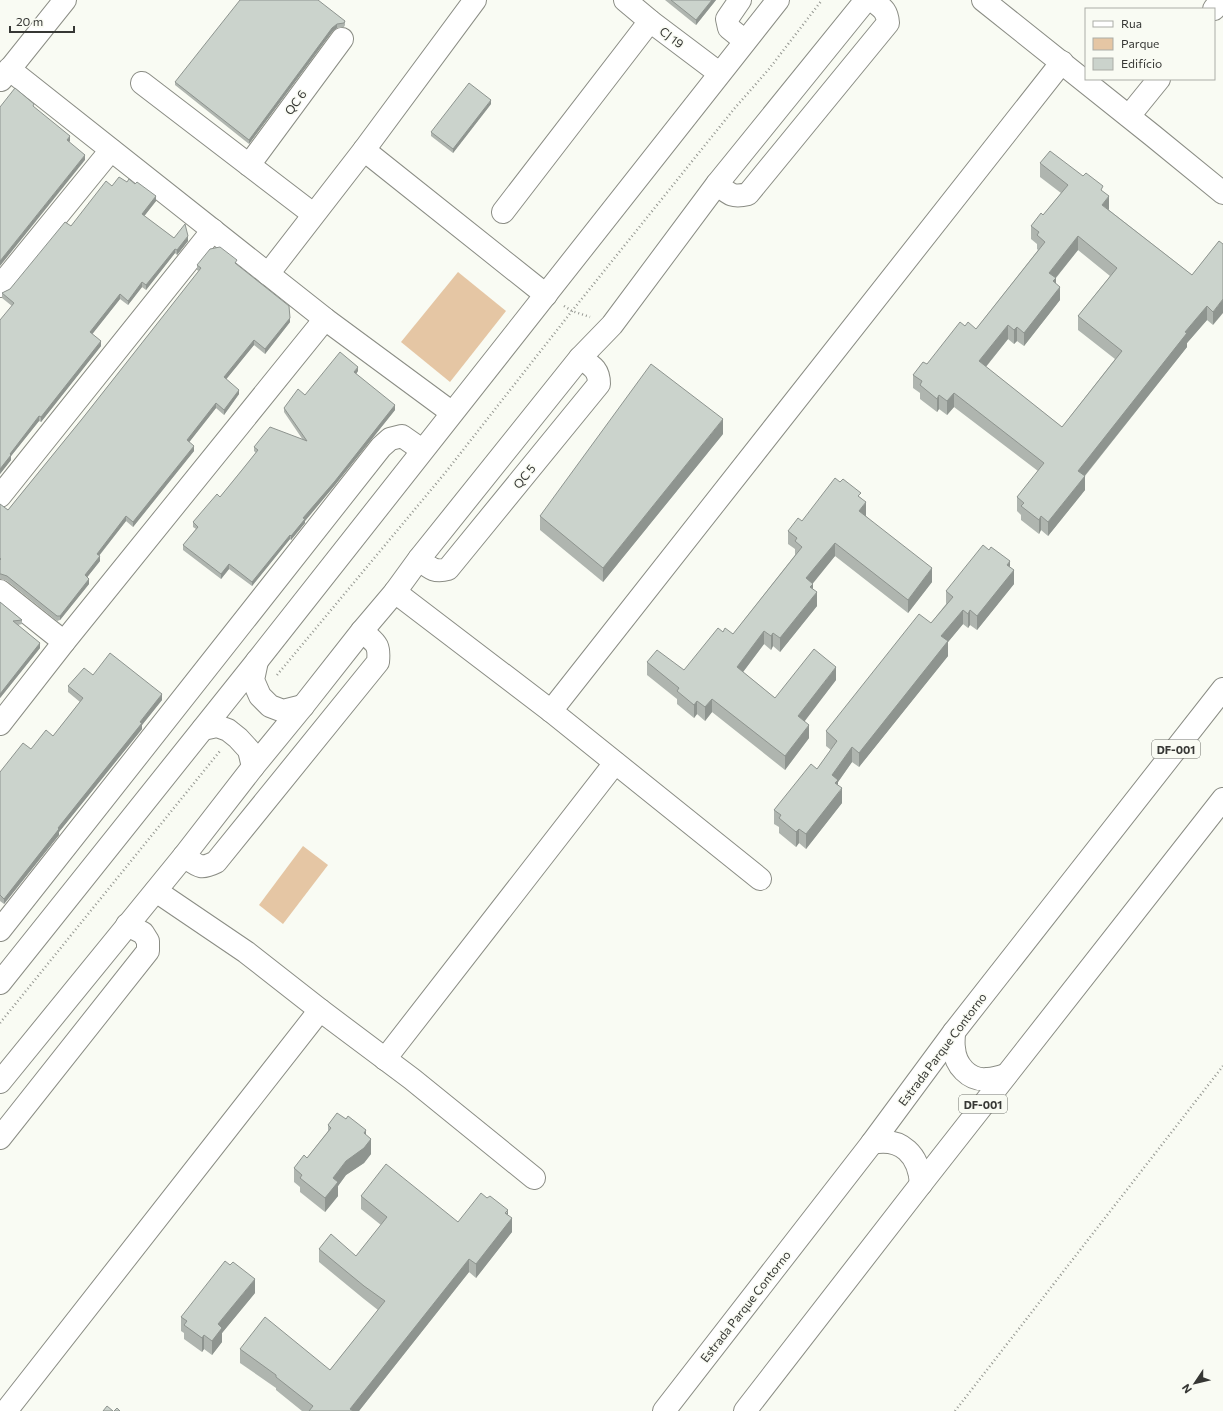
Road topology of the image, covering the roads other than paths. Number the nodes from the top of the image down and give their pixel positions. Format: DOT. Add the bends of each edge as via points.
graph roads {
  1 [pos="65,0"];
  2 [pos="475,0"];
  3 [pos="626,0"];
  4 [pos="740,0"];
  5 [pos="778,0"];
  6 [pos="866,0"];
  7 [pos="872,0"];
  8 [pos="983,0"];
  9 [pos="1222,0"];
  10 [pos="1215,8"];
  11 [pos="650,20"];
  12 [pos="342,39"];
  13 [pos="744,41"];
  14 [pos="1062,62"];
  15 [pos="719,73"];
  16 [pos="5,75"];
  17 [pos="1157,80"];
  18 [pos="142,83"];
  19 [pos="1129,116"];
  20 [pos="111,150"];
  21 [pos="364,150"];
  22 [pos="249,165"];
  23 [pos="717,184"];
  24 [pos="1223,193"];
  25 [pos="503,212"];
  26 [pos="313,214"];
  27 [pos="213,230"];
  28 [pos="268,274"];
  29 [pos="0,286"];
  30 [pos="546,295"];
  31 [pos="325,319"];
  32 [pos="580,358"];
  33 [pos="451,412"];
  34 [pos="422,450"];
  35 [pos="0,496"];
  36 [pos="419,559"];
  37 [pos="0,591"];
  38 [pos="395,592"];
  39 [pos="362,631"];
  40 [pos="64,642"];
  41 [pos="257,660"];
  42 [pos="1223,690"];
  43 [pos="303,706"];
  44 [pos="551,711"];
  45 [pos="0,724"];
  46 [pos="203,729"];
  47 [pos="615,763"];
  48 [pos="253,767"];
  49 [pos="1223,799"];
  50 [pos="184,856"];
  51 [pos="760,879"];
  52 [pos="156,891"];
  53 [pos="128,925"];
  54 [pos="0,930"];
  55 [pos="0,982"];
  56 [pos="320,1010"];
  57 [pos="954,1032"];
  58 [pos="385,1059"];
  59 [pos="1006,1075"];
  60 [pos="0,1082"];
  61 [pos="0,1138"];
  62 [pos="872,1143"];
  63 [pos="534,1178"];
  64 [pos="920,1184"];
  65 [pos="6,1411"];
  66 [pos="664,1411"];
  67 [pos="745,1411"];
  1 -- 16 [label="main road"];
  2 -- 21 [label="main road"];
  3 -- 11 [label="main road, CJ 19"];
  4 -- 13 [label="main road" via="727,19 729,28"];
  5 -- 13 [label="main road"];
  6 -- 23 [label="main road"];
  7 -- 23 [label="main road" via="884,9 888,23 748,194 730,194"];
  8 -- 14 [label="main road"];
  9 -- 10 [label="main road"];
  11 -- 15 [label="main road, CJ 19"];
  11 -- 25 [label="main road"];
  12 -- 22 [label="main road, QC 6"];
  13 -- 15 [label="main road"];
  14 -- 19 [label="main road"];
  14 -- 44 [label="main road"];
  15 -- 30 [label="main road"];
  16 -- 20 [label="main road"];
  17 -- 19 [label="main road"];
  18 -- 22 [label="main road"];
  19 -- 24 [label="main road"];
  20 -- 27 [label="main road"];
  20 -- 29 [label="main road"];
  21 -- 26 [label="main road"];
  21 -- 30 [label="main road"];
  22 -- 26 [label="main road"];
  23 -- 32 [label="main road" via="612,325"];
  26 -- 28 [label="main road"];
  27 -- 28 [label="main road"];
  27 -- 35 [label="main road"];
  28 -- 31 [label="main road"];
  30 -- 33 [label="main road"];
  31 -- 33 [label="main road"];
  31 -- 40 [label="main road"];
  32 -- 36 [label="main road"];
  32 -- 36 [label="main road, QC 5" via="594,368 599,375 599,384 448,569 440,572 433,570"];
  33 -- 34 [label="main road"];
  34 -- 41 [label="main road"];
  34 -- 54 [label="main road" via="402,436 390,439 381,447"];
  36 -- 38 [label="main road"];
  37 -- 40 [label="main road"];
  38 -- 39 [label="main road"];
  38 -- 44 [label="main road"];
  39 -- 43 [label="main road"];
  39 -- 50 [label="main road" via="380,651 378,662 216,862 206,868 196,865"];
  40 -- 45 [label="main road"];
  41 -- 43 [label="main road" via="253,680 260,696 270,706 283,711"];
  41 -- 46 [label="main road"];
  42 -- 57 [label="main road, Estrada Parque Contorno / DF-001"];
  43 -- 48 [label="main road"];
  44 -- 47 [label="main road"];
  46 -- 48 [label="main road" via="217,726 228,730 249,750"];
  46 -- 55 [label="main road"];
  47 -- 51 [label="main road"];
  47 -- 58 [label="main road"];
  48 -- 50 [label="main road"];
  49 -- 59 [label="main road, DF-001"];
  50 -- 52 [label="main road"];
  52 -- 53 [label="main road"];
  52 -- 56 [label="main road" via="246,952"];
  53 -- 60 [label="main road"];
  53 -- 61 [label="main road" via="143,933 148,941 148,951"];
  56 -- 58 [label="main road"];
  56 -- 65 [label="main road"];
  57 -- 59 [label="main road" via="956,1060 969,1075 986,1080"];
  57 -- 62 [label="main road, Estrada Parque Contorno / DF-001"];
  58 -- 63 [label="main road"];
  59 -- 64 [label="main road, DF-001"];
  62 -- 64 [label="main road" via="882,1141 901,1145 916,1162"];
  62 -- 66 [label="main road, Estrada Parque Contorno / DF-001"];
  64 -- 67 [label="main road, DF-001"];
}
